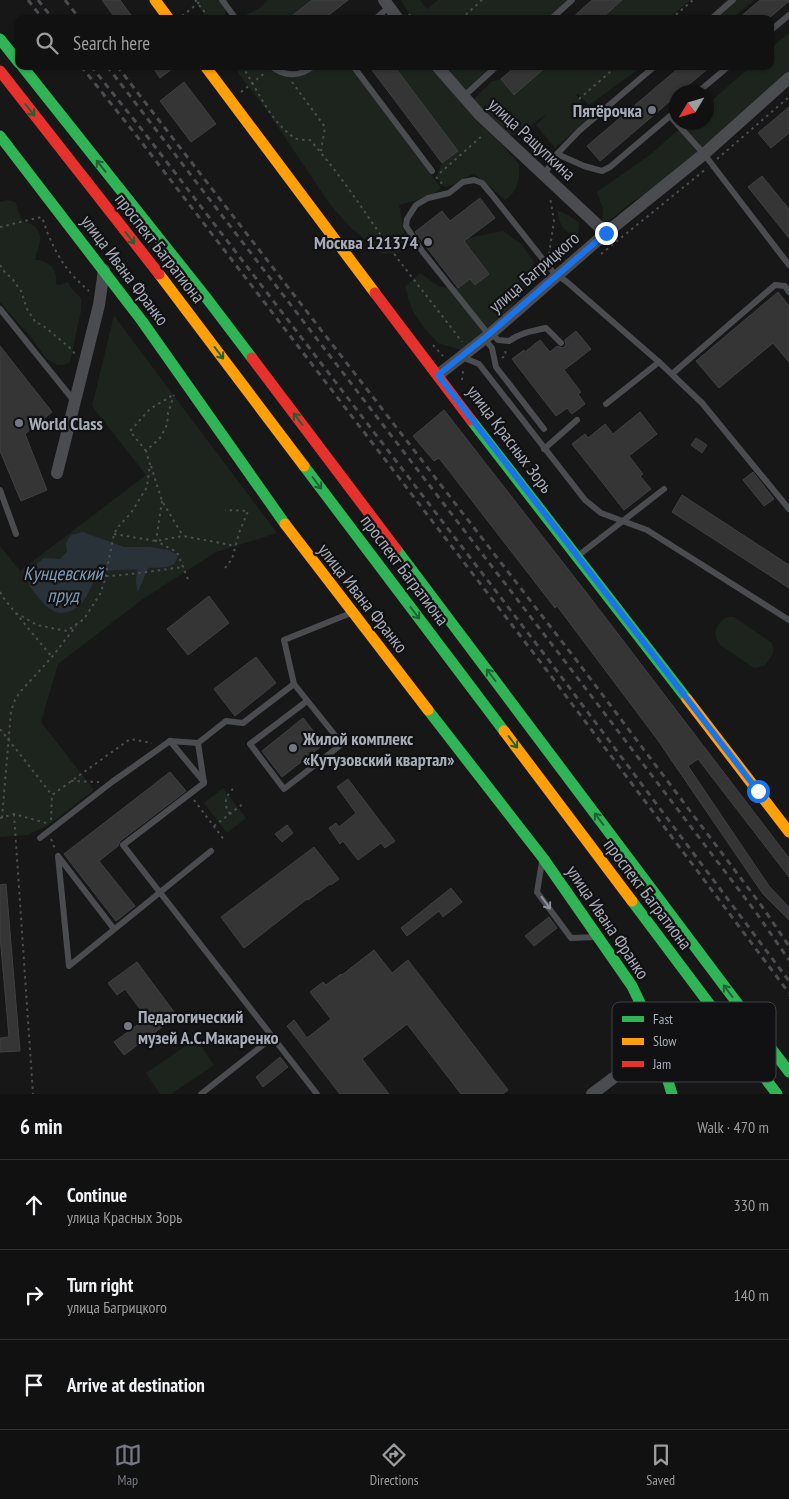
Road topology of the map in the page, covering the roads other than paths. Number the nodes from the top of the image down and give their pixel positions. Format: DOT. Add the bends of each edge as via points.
graph roads {
  1 [pos="155,0"];
  2 [pos="222,0"];
  3 [pos="572,0"];
  4 [pos="733,0"];
  5 [pos="387,4"];
  6 [pos="166,15"];
  7 [pos="233,15"];
  8 [pos="378,15"];
  9 [pos="395,15"];
  10 [pos="555,15"];
  11 [pos="716,15"];
  12 [pos="789,15"];
  13 [pos="774,28"];
  14 [pos="0,39"];
  15 [pos="15,58"];
  16 [pos="25,70"];
  17 [pos="208,70"];
  18 [pos="277,70"];
  19 [pos="306,70"];
  20 [pos="356,70"];
  21 [pos="440,70"];
  22 [pos="493,70"];
  23 [pos="650,70"];
  24 [pos="724,70"];
  25 [pos="0,71"];
  26 [pos="789,78"];
  27 [pos="706,85"];
  28 [pos="463,97"];
  29 [pos="669,117"];
  30 [pos="683,130"];
  31 [pos="0,136"];
  32 [pos="557,154"];
  33 [pos="704,154"];
  34 [pos="434,174"];
  35 [pos="544,175"];
  36 [pos="606,233"];
  37 [pos="789,265"];
  38 [pos="104,270"];
  39 [pos="558,276"];
  40 [pos="789,292"];
  41 [pos="0,309"];
  42 [pos="488,335"];
  43 [pos="560,343"];
  44 [pos="463,351"];
  45 [pos="659,362"];
  46 [pos="672,374"];
  47 [pos="438,375"];
  48 [pos="76,403"];
  49 [pos="606,404"];
  50 [pos="577,420"];
  51 [pos="544,429"];
  52 [pos="544,449"];
  53 [pos="57,473"];
  54 [pos="664,489"];
  55 [pos="0,490"];
  56 [pos="789,509"];
  57 [pos="622,522"];
  58 [pos="16,534"];
  59 [pos="578,556"];
  60 [pos="352,612"];
  61 [pos="789,620"];
  62 [pos="294,684"];
  63 [pos="307,700"];
  64 [pos="170,741"];
  65 [pos="198,743"];
  66 [pos="204,782"];
  67 [pos="789,832"];
  68 [pos="40,838"];
  69 [pos="211,852"];
  70 [pos="543,858"];
  71 [pos="160,893"];
  72 [pos="114,930"];
  73 [pos="599,937"];
  74 [pos="640,1002"];
  75 [pos="708,1002"];
  76 [pos="736,1002"];
  77 [pos="272,1037"];
  78 [pos="776,1055"];
  79 [pos="789,1072"];
  80 [pos="612,1079"];
  81 [pos="668,1082"];
  82 [pos="768,1082"];
  83 [pos="201,1094"];
  84 [pos="317,1094"];
  85 [pos="592,1094"];
  86 [pos="672,1094"];
  87 [pos="777,1094"];
  1 -- 6 [label="main road"];
  2 -- 7 [label="lane"];
  3 -- 10 [label="lane"];
  4 -- 11 [label="lane"];
  5 -- 8 [label="lane"];
  5 -- 9 [label="street"];
  12 -- 13 [label="lane"];
  14 -- 15 [label="main road"];
  76 -- 16 [label="main road, проспект Багратиона, one-way" via="208,300"];
  17 -- 47 [label="main road, улица Красных Зорь"];
  18 -- 19 [label="lane" via="299,74"];
  20 -- 34 [label="lane"];
  21 -- 28 [label="street, улица Ращупкина"];
  22 -- 28 [label="lane"];
  23 -- 32 [label="lane"];
  24 -- 27 [label="lane"];
  25 -- 75 [label="main road, проспект Багратиона, one-way" via="190,314"];
  26 -- 33 [label="street, улица Багрицкого"];
  28 -- 35 [label="street, улица Ращупкина"];
  29 -- 32 [label="lane" via="602,171"];
  30 -- 33 [label="lane"];
  31 -- 38 [label="main road, улица Ивана Франко"];
  32 -- 35 [label="lane"];
  33 -- 36 [label="street, улица Багрицкого"];
  33 -- 37 [label="lane"];
  35 -- 36 [label="street, улица Ращупкина"];
  36 -- 39 [label="street, улица Багрицкого"];
  38 -- 48 [label="street"];
  38 -- 60 [label="main road, улица Ивана Франко" via="265,498"];
  39 -- 42 [label="street, улица Багрицкого"];
  39 -- 42 [label="lane" via="482,183 474,180 463,182 449,193 416,205 406,226"];
  39 -- 45 [label="lane"];
  40 -- 46 [label="lane" via="785,286 775,284"];
  41 -- 48 [label="lane"];
  42 -- 43 [label="lane" via="509,341 546,328"];
  42 -- 44 [label="street, улица Багрицкого"];
  42 -- 51 [label="lane" via="496,367"];
  44 -- 47 [label="street, улица Багрицкого"];
  44 -- 52 [label="lane" via="479,364"];
  45 -- 46 [label="lane"];
  45 -- 49 [label="lane"];
  46 -- 56 [label="lane" via="702,403"];
  47 -- 59 [label="main road, улица Красных Зорь"];
  48 -- 53 [label="street"];
  50 -- 52 [label="lane"];
  52 -- 57 [label="lane" via="585,500 601,513"];
  54 -- 57 [label="lane"];
  55 -- 58 [label="lane"];
  57 -- 59 [label="lane"];
  57 -- 61 [label="lane" via="647,530"];
  59 -- 67 [label="main road, улица Красных Зорь"];
  60 -- 62 [label="lane" via="284,640"];
  60 -- 70 [label="main road, улица Ивана Франко"];
  62 -- 63 [label="lane"];
  62 -- 65 [label="lane" via="243,724 226,721"];
  63 -- 63 [label="lane" via="342,744 284,790 250,744"];
  64 -- 65 [label="lane"];
  64 -- 66 [label="lane"];
  64 -- 68 [label="lane"];
  65 -- 66 [label="lane"];
  66 -- 71 [label="lane" via="123,845"];
  69 -- 71 [label="lane"];
  70 -- 73 [label="main road, улица Ивана Франко"];
  70 -- 73 [label="lane, one-way" via="537,892 571,938"];
  71 -- 72 [label="lane"];
  71 -- 77 [label="lane"];
  72 -- 72 [label="lane" via="86,893 58,856 69,966"];
  73 -- 74 [label="main road, улица Ивана Франко"];
  77 -- 83 [label="lane"];
  77 -- 84 [label="lane"];
  79 -- 78 [label="main road, проспект Багратиона, one-way"];
  80 -- 85 [label="street"];
  81 -- 86 [label="main road, улица Ивана Франко"];
  82 -- 87 [label="main road, проспект Багратиона, one-way"];
}
